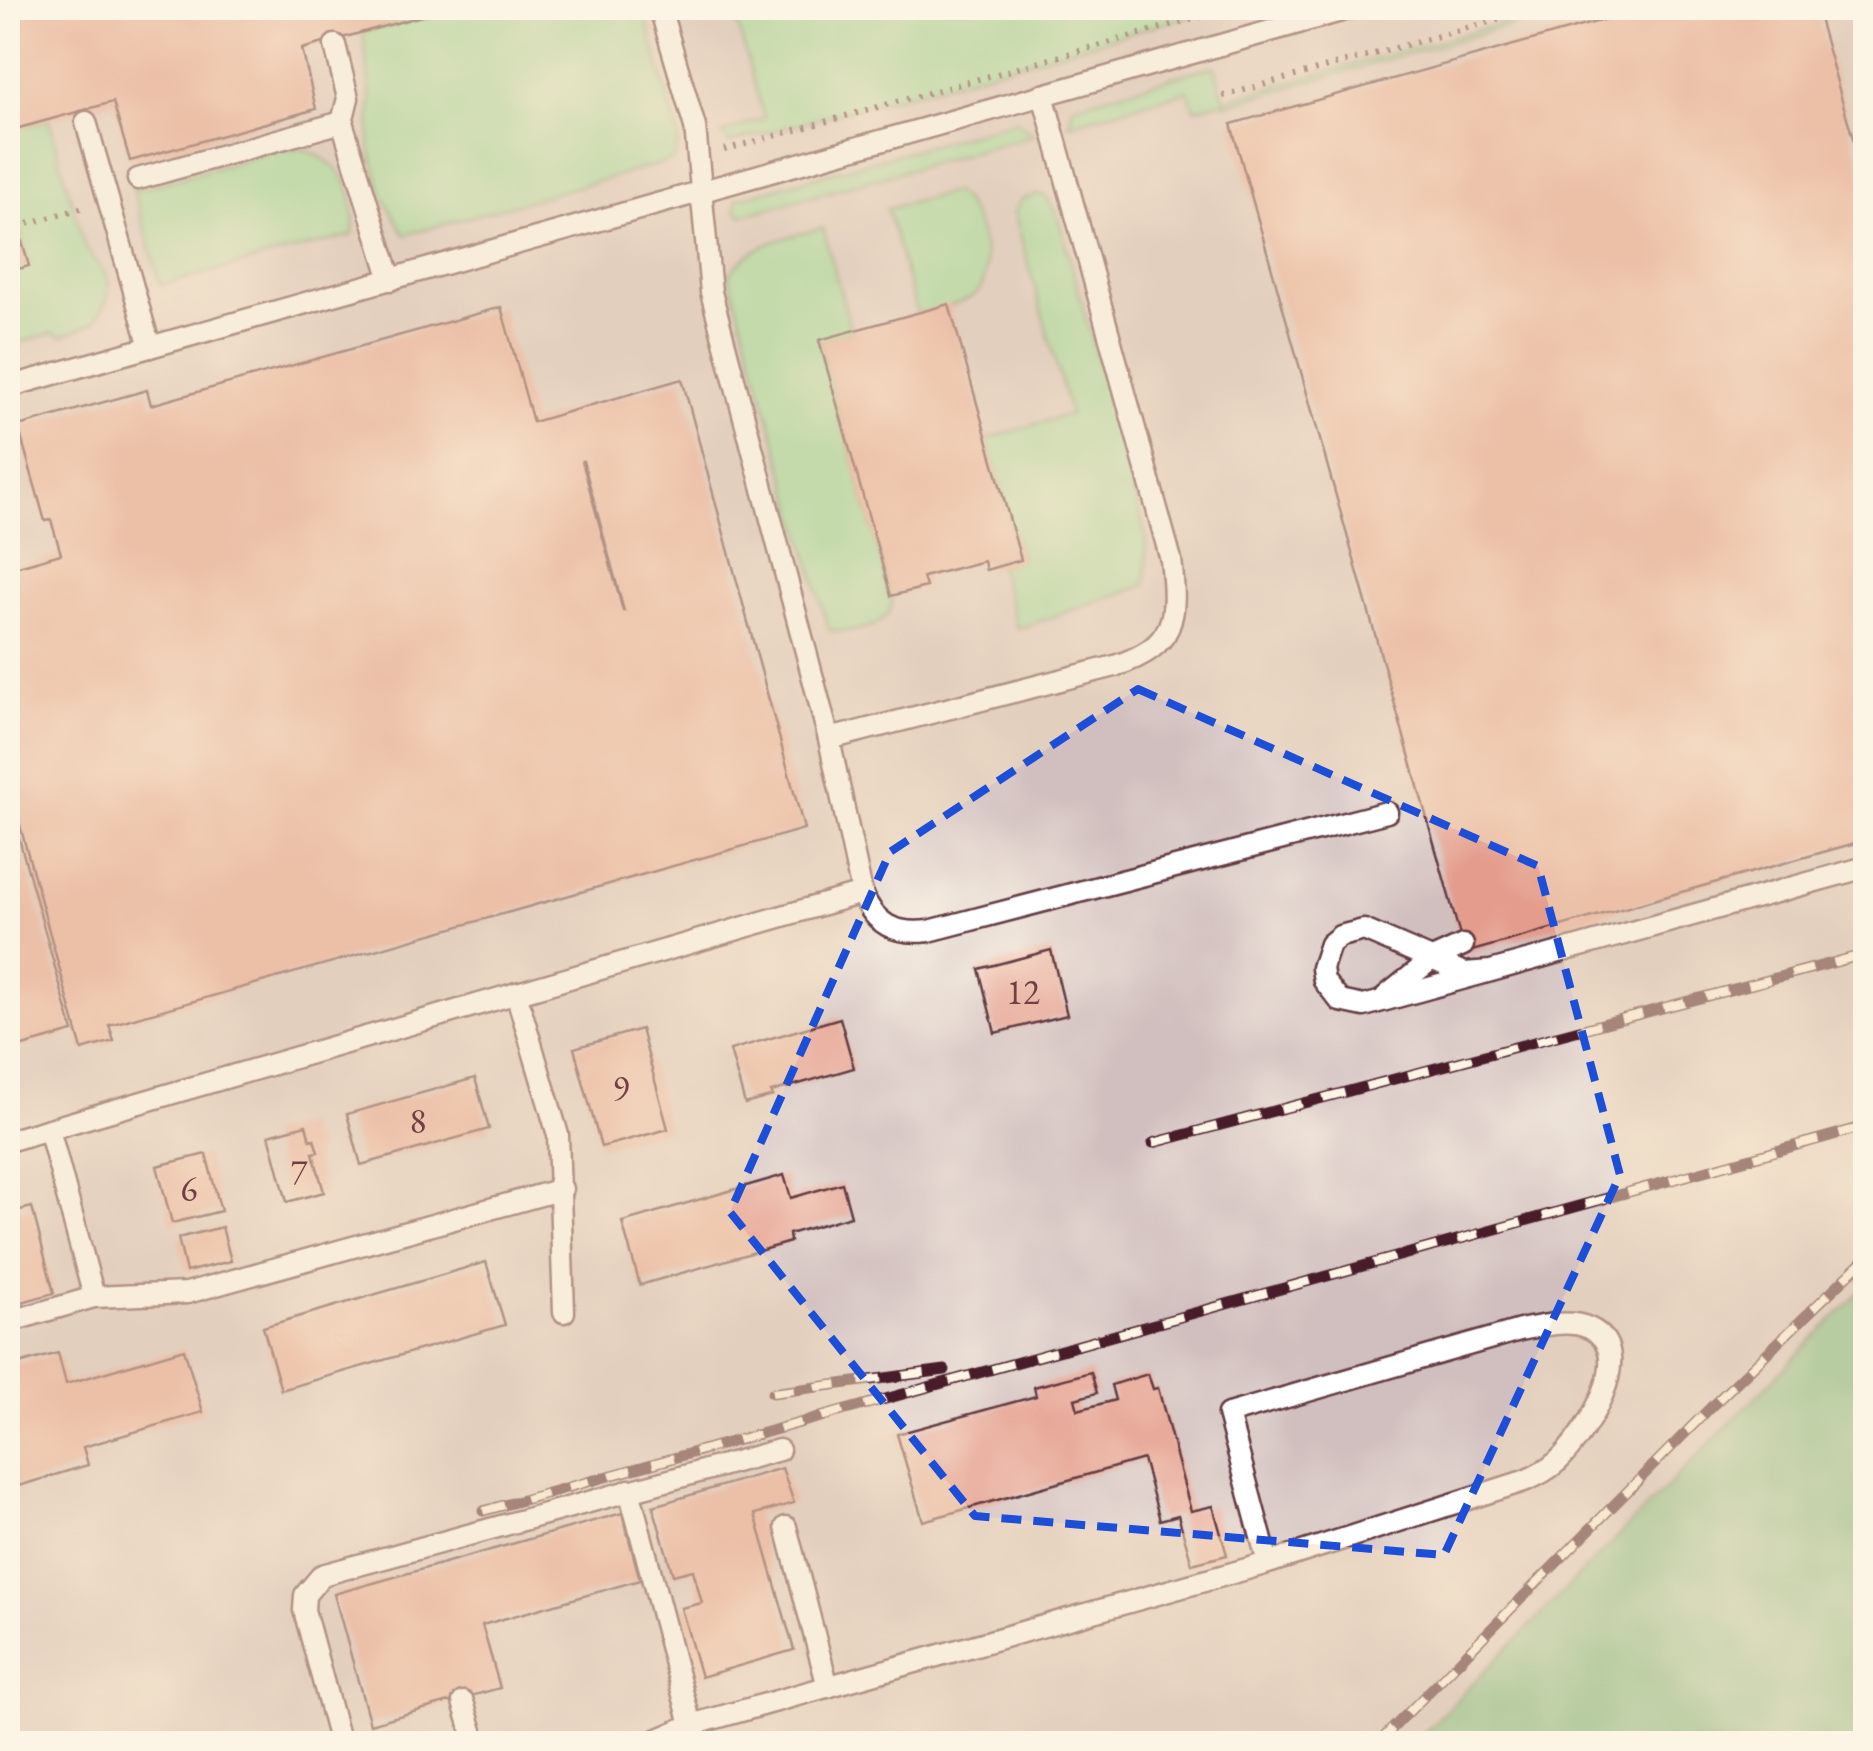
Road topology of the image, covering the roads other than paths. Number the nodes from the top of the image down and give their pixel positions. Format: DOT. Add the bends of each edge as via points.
graph roads {
  1 [pos="660,8"];
  2 [pos="1352,8"];
  3 [pos="1303,14"];
  4 [pos="335,45"];
  5 [pos="1043,95"];
  6 [pos="86,122"];
  7 [pos="342,122"];
  8 [pos="138,179"];
  9 [pos="702,194"];
  10 [pos="391,280"];
  11 [pos="150,348"];
  12 [pos="8,387"];
  13 [pos="829,739"];
  14 [pos="1387,812"];
  15 [pos="1866,867"];
  16 [pos="862,893"];
  17 [pos="1377,933"];
  18 [pos="1462,945"];
  19 [pos="1432,959"];
  20 [pos="1491,971"];
  21 [pos="516,993"];
  22 [pos="1382,1000"];
  23 [pos="49,1129"];
  24 [pos="8,1140"];
  25 [pos="562,1189"];
  26 [pos="94,1297"];
  27 [pos="564,1312"];
  28 [pos="8,1322"];
  29 [pos="778,1450"];
  30 [pos="628,1490"];
  31 [pos="786,1527"];
  32 [pos="1268,1563"];
  33 [pos="828,1687"];
  34 [pos="463,1702"];
  35 [pos="691,1725"];
  36 [pos="340,1744"];
  37 [pos="476,1744"];
  38 [pos="648,1744"];
  1 -- 9 [label="lane" via="694,127"];
  2 -- 3 [label="lane"];
  3 -- 5 [label="lane"];
  4 -- 7 [label="lane" via="348,98"];
  5 -- 9 [label="lane"];
  5 -- 13 [label="lane" via="1171,560 1175,610 1169,631 1155,648 1115,666"];
  6 -- 11 [label="lane"];
  7 -- 8 [label="lane"];
  7 -- 10 [label="lane"];
  9 -- 10 [label="lane"];
  9 -- 13 [label="lane" via="711,292"];
  10 -- 11 [label="lane"];
  11 -- 12 [label="lane"];
  13 -- 16 [label="lane"];
  14 -- 16 [label="lane" via="929,932 881,924"];
  15 -- 20 [label="lane"];
  16 -- 21 [label="lane"];
  17 -- 19 [label="lane"];
  17 -- 22 [label="lane" via="1398,962 1394,986"];
  17 -- 22 [label="lane" via="1340,936 1322,968 1340,1001 1352,1006"];
  18 -- 19 [label="lane"];
  19 -- 20 [label="lane" via="1464,973"];
  19 -- 22 [label="lane"];
  20 -- 22 [label="lane"];
  21 -- 23 [label="lane"];
  21 -- 25 [label="lane" via="558,1135"];
  23 -- 24 [label="lane"];
  23 -- 26 [label="lane"];
  25 -- 26 [label="lane" via="186,1293"];
  25 -- 27 [label="lane"];
  26 -- 28 [label="lane"];
  29 -- 30 [label="lane"];
  30 -- 35 [label="lane"];
  30 -- 36 [label="lane" via="312,1583 304,1610"];
  31 -- 33 [label="lane"];
  32 -- 32 [label="lane" via="1543,1473 1576,1442 1598,1407 1609,1370 1599,1335 1568,1324 1520,1330 1228,1414"];
  32 -- 33 [label="lane"];
  33 -- 35 [label="lane"];
  34 -- 37 [label="lane"];
  35 -- 38 [label="lane"];
}
